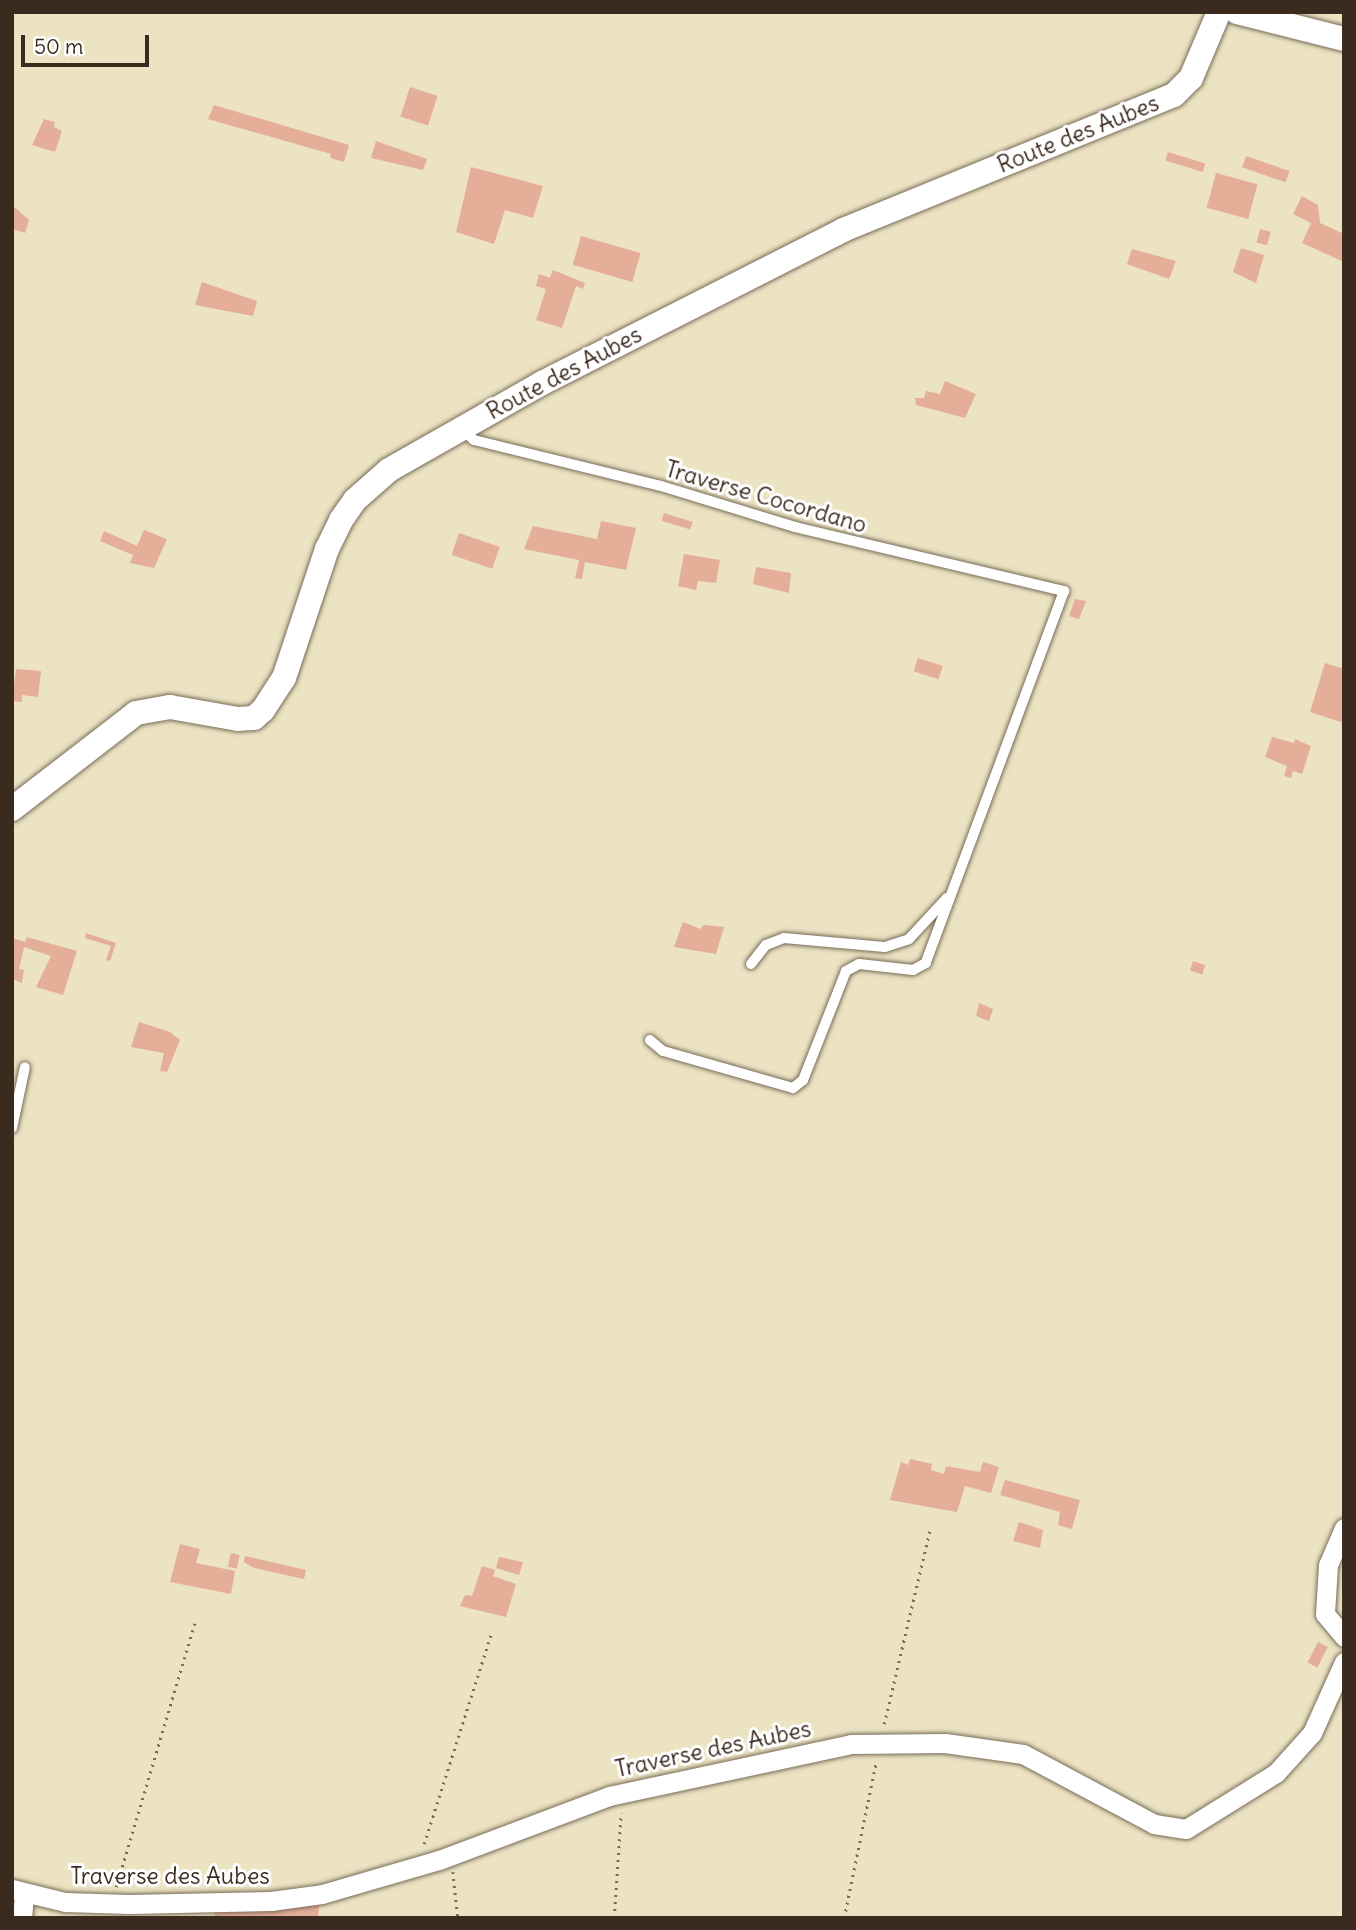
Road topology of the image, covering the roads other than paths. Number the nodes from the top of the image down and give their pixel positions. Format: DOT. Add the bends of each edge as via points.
graph roads {
  1 [pos="1219,12"];
  2 [pos="1237,12"];
  3 [pos="1344,39"];
  4 [pos="461,429"];
  5 [pos="12,809"];
  6 [pos="950,895"];
  7 [pos="751,964"];
  8 [pos="650,1040"];
  9 [pos="25,1068"];
  10 [pos="12,1128"];
  11 [pos="1344,1528"];
  12 [pos="1344,1637"];
  13 [pos="1344,1662"];
  14 [pos="18,1891"];
  15 [pos="22,1918"];
  1 -- 4 [label="street, Route des Aubes" via="1191,78 1174,95 843,230"];
  2 -- 3 [label="street"];
  4 -- 5 [label="street, Route des Aubes" via="389,470 355,500 327,549 284,678 254,718 170,707 136,713"];
  4 -- 6 [label="lane, Traverse Cocordano" via="474,440 661,486 795,527 1064,591"];
  6 -- 7 [label="lane" via="909,939 885,947 784,938 766,945"];
  6 -- 8 [label="lane" via="926,963 913,970 859,964 846,971 803,1080 793,1087 663,1051"];
  9 -- 10 [label="lane"];
  11 -- 12 [label="street" via="1328,1565 1325,1614"];
  13 -- 14 [label="street, Traverse des Aubes" via="1312,1733 1276,1773 1186,1829 1154,1824 1023,1754 945,1743 851,1744 622,1794 451,1856 322,1894 271,1901 111,1903 65,1902"];
  14 -- 15 [label="street"];
}
